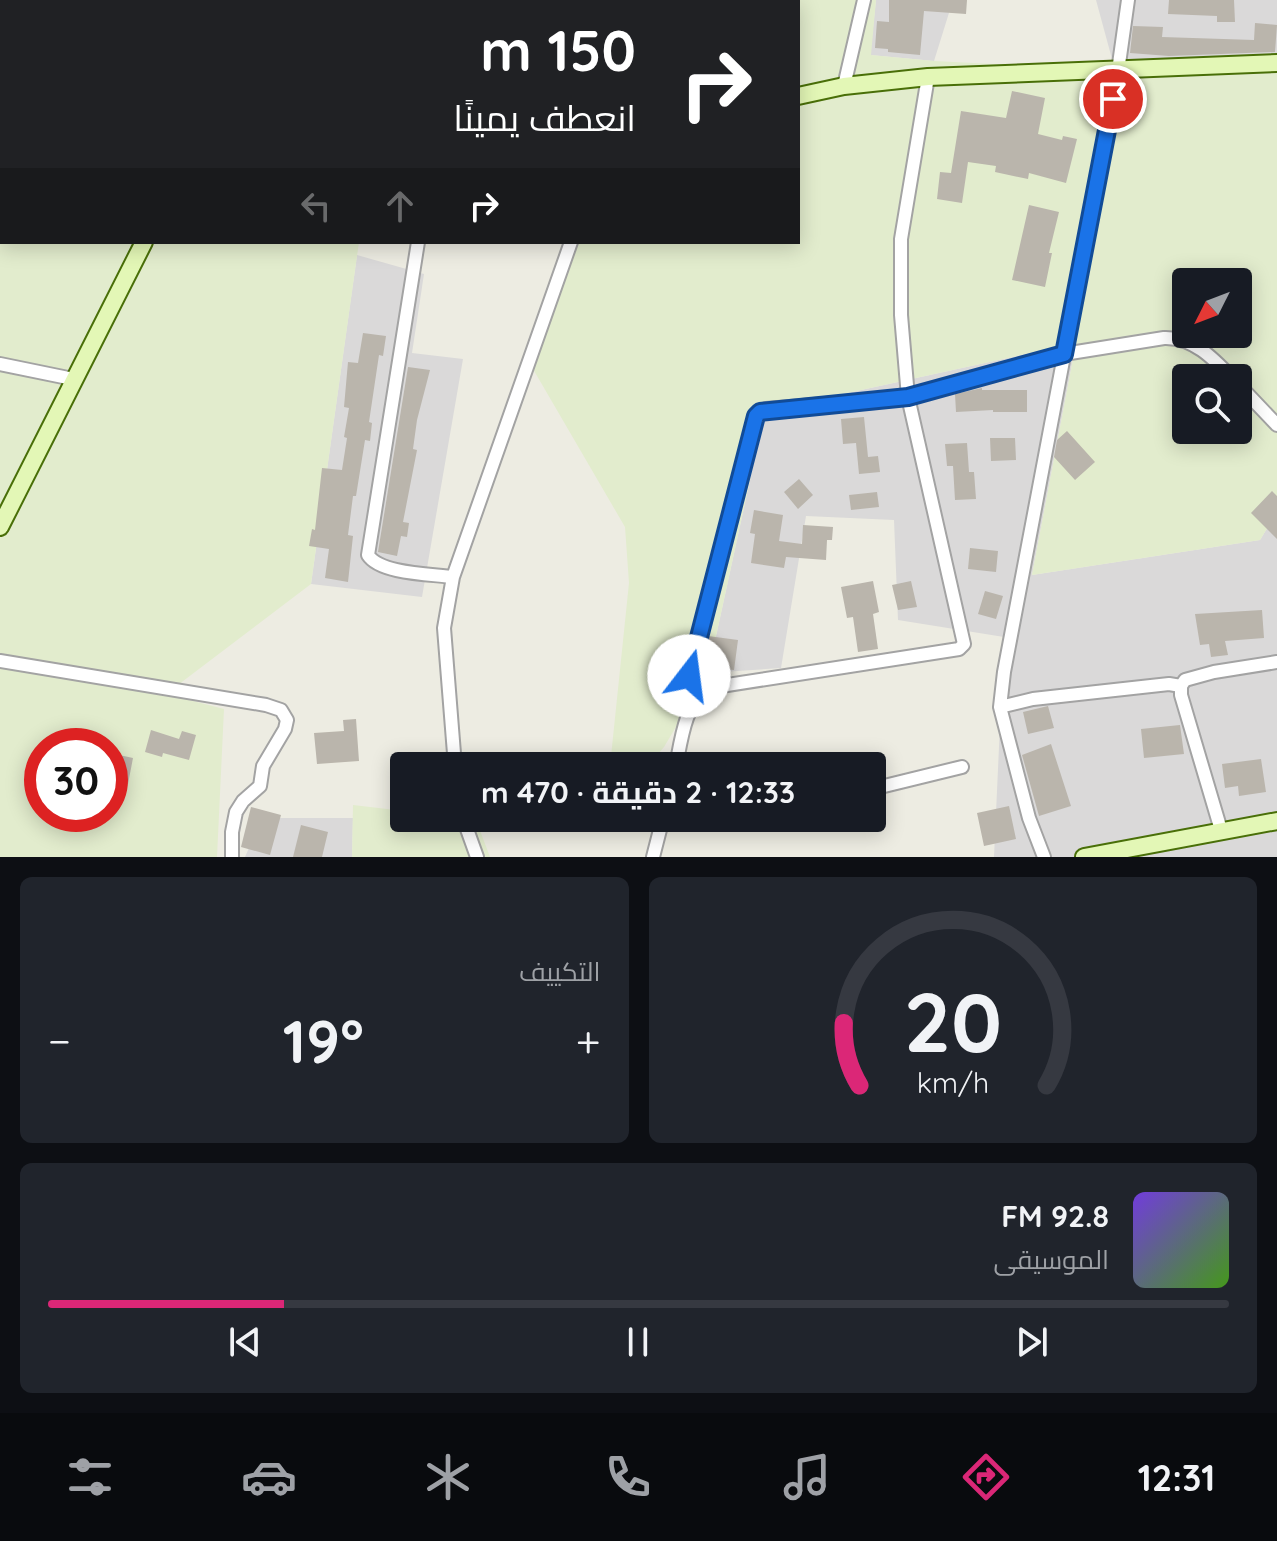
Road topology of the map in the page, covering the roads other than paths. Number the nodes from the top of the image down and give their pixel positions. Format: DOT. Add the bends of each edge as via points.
graph roads {
  1 [pos="864,0"];
  2 [pos="1128,0"];
  3 [pos="1277,63"];
  4 [pos="1118,71"];
  5 [pos="928,77"];
  6 [pos="844,86"];
  7 [pos="800,96"];
  8 [pos="143,244"];
  9 [pos="418,244"];
  10 [pos="570,244"];
  11 [pos="1064,354"];
  12 [pos="0,364"];
  13 [pos="1217,364"];
  14 [pos="73,379"];
  15 [pos="908,397"];
  16 [pos="1252,399"];
  17 [pos="1277,425"];
  18 [pos="0,527"];
  19 [pos="453,577"];
  20 [pos="0,661"];
  21 [pos="1277,662"];
  22 [pos="1181,686"];
  23 [pos="695,698"];
  24 [pos="1000,707"];
  25 [pos="454,752"];
  26 [pos="679,752"];
  27 [pos="962,767"];
  28 [pos="886,786"];
  29 [pos="1277,821"];
  30 [pos="1221,830"];
  31 [pos="468,832"];
  32 [pos="659,832"];
  33 [pos="232,857"];
  34 [pos="477,857"];
  35 [pos="653,857"];
  36 [pos="1044,857"];
  37 [pos="1084,857"];
  1 -- 6 [label="street"];
  2 -- 4 [label="street"];
  3 -- 4 [label="street"];
  4 -- 5 [label="street"];
  4 -- 11 [label="street"];
  5 -- 6 [label="street"];
  5 -- 15 [label="street" via="901,239"];
  6 -- 7 [label="street"];
  8 -- 14 [label="street"];
  9 -- 19 [label="street" via="368,555 388,568"];
  10 -- 19 [label="street"];
  11 -- 13 [label="street" via="1180,337"];
  11 -- 15 [label="street"];
  11 -- 24 [label="street"];
  12 -- 14 [label="street"];
  14 -- 18 [label="street"];
  15 -- 23 [label="street" via="766,409 756,416 690,670"];
  15 -- 23 [label="street" via="963,632 962,647 711,687"];
  16 -- 17 [label="street"];
  19 -- 25 [label="street" via="444,628"];
  20 -- 33 [label="street" via="281,710 285,729 263,766 260,786 236,812"];
  21 -- 22 [label="street" via="1214,672"];
  22 -- 24 [label="street" via="1033,699"];
  22 -- 30 [label="street"];
  23 -- 26 [label="street"];
  24 -- 36 [label="street"];
  27 -- 28 [label="street"];
  29 -- 30 [label="street"];
  30 -- 37 [label="street"];
  31 -- 34 [label="street"];
  32 -- 35 [label="street"];
}
